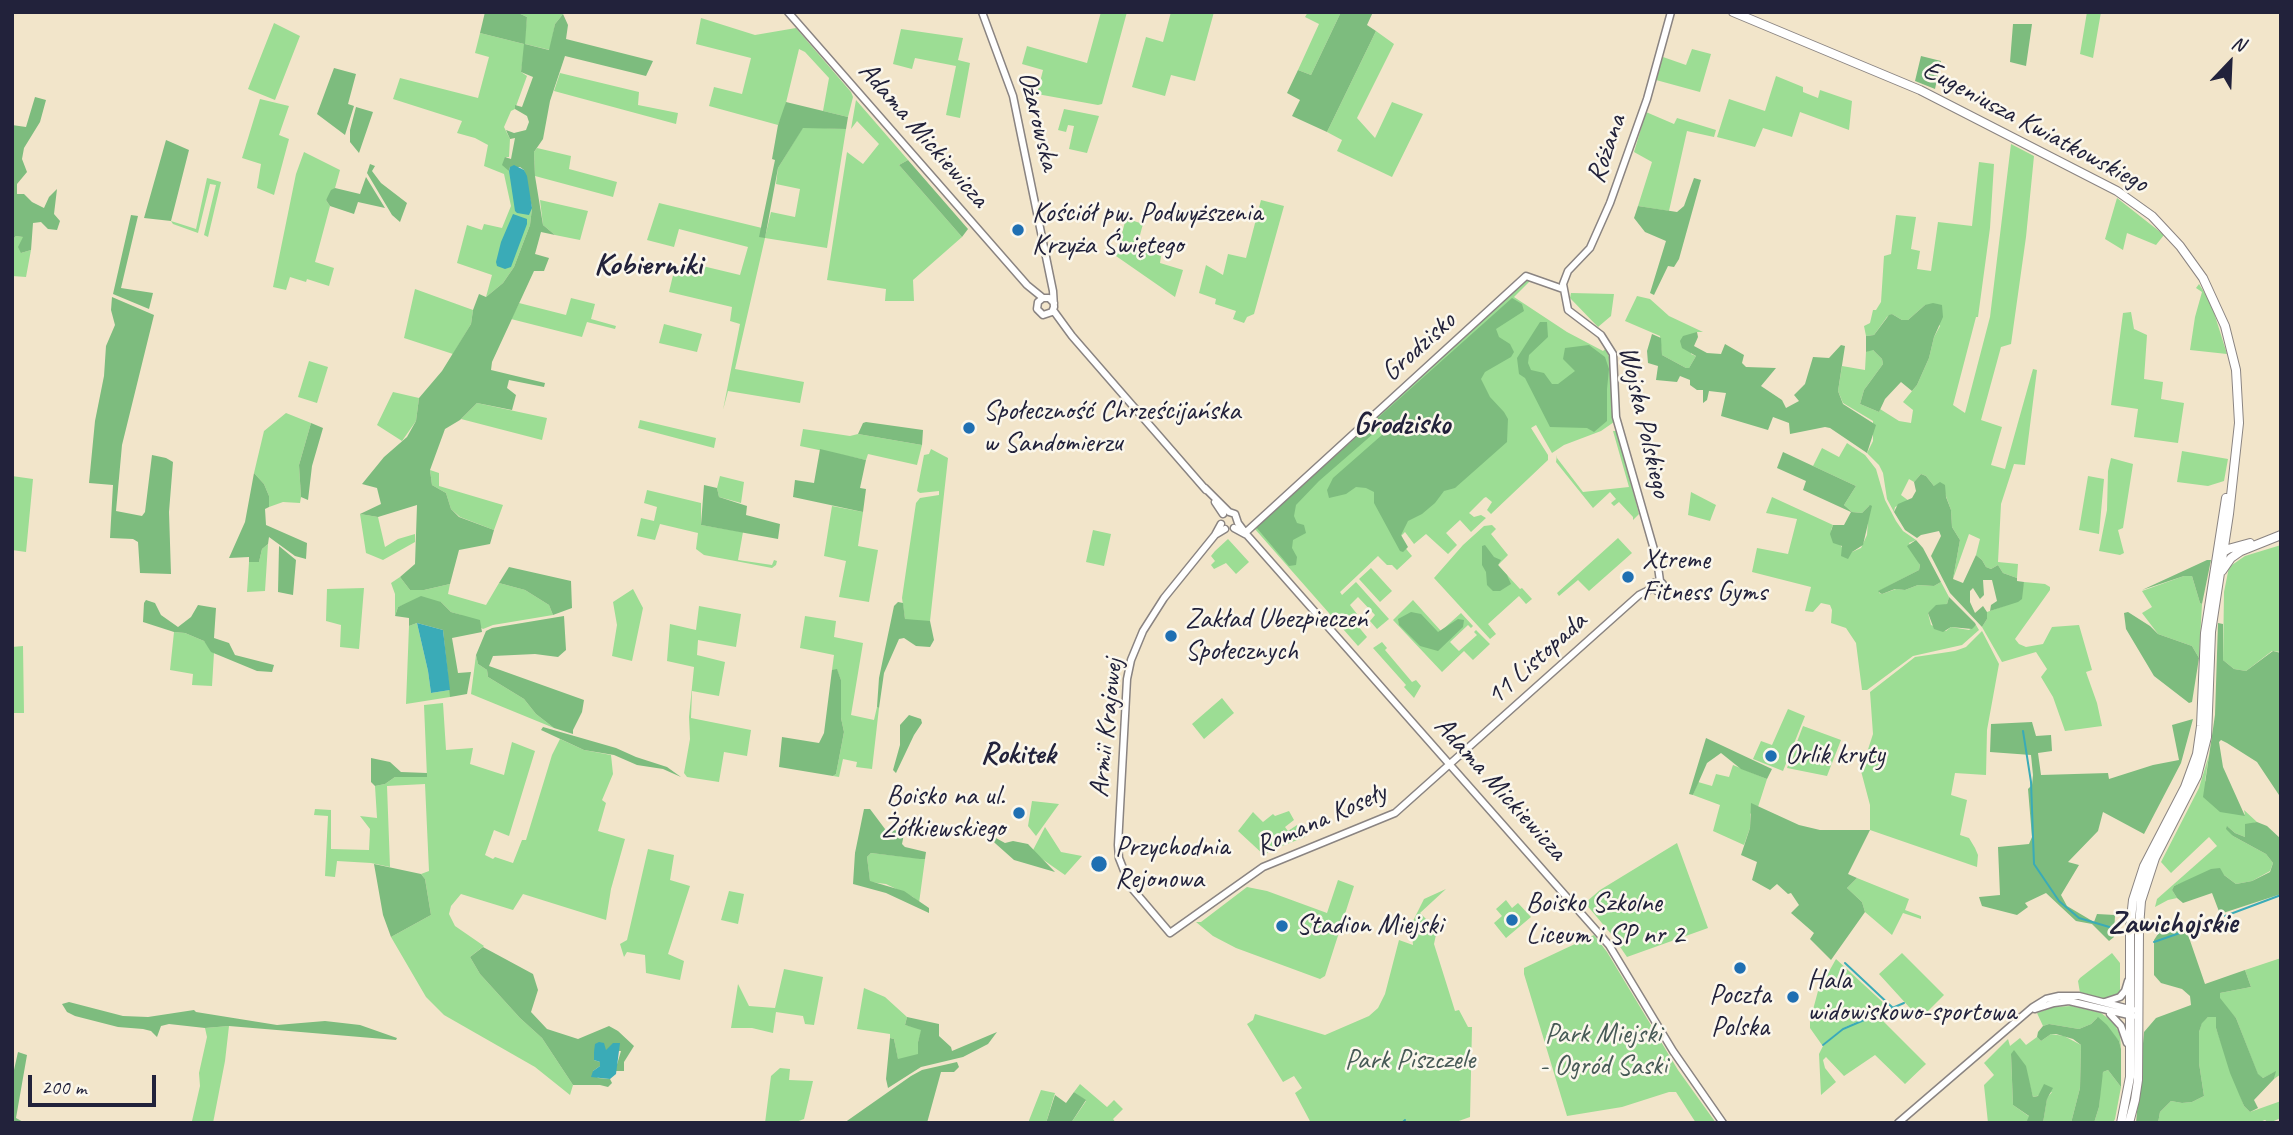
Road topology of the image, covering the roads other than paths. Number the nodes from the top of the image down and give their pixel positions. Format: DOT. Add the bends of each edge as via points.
graph roads {
  1 [pos="788,12"];
  2 [pos="982,12"];
  3 [pos="1671,12"];
  4 [pos="1733,12"];
  5 [pos="1051,283"];
  6 [pos="1563,289"];
  7 [pos="1042,299"];
  8 [pos="1052,309"];
  9 [pos="2236,451"];
  10 [pos="1226,513"];
  11 [pos="1236,525"];
  12 [pos="1223,526"];
  13 [pos="1246,534"];
  14 [pos="2226,535"];
  15 [pos="2281,535"];
  16 [pos="2240,548"];
  17 [pos="2220,551"];
  18 [pos="2220,576"];
  19 [pos="1660,581"];
  20 [pos="1450,765"];
  21 [pos="1170,933"];
  22 [pos="2130,968"];
  23 [pos="2101,1006"];
  24 [pos="2134,1013"];
  25 [pos="2131,1060"];
  26 [pos="1723,1123"];
  27 [pos="1898,1123"];
  28 [pos="2121,1123"];
  29 [pos="2129,1123"];
  1 -- 7 [label="street, Adama Mickiewicza"];
  2 -- 5 [label="street, Ożarowska" via="1013,96"];
  3 -- 6 [label="street, Różana" via="1647,99 1610,203 1590,248 1565,275"];
  4 -- 9 [label="main road, Eugeniusza Kwiatkowskiego" via="1935,98 2108,185 2155,219 2197,268 2225,326 2239,394"];
  5 -- 7 [label="street"];
  5 -- 8 [label="street, Ożarowska"];
  6 -- 13 [label="street, Grodzisko" via="1526,276"];
  6 -- 19 [label="street, Wojska Polskiego" via="1569,313 1601,335 1613,354 1616,417"];
  7 -- 8 [label="street"];
  7 -- 8 [label="street" via="1039,313"];
  8 -- 10 [label="street"];
  9 -- 14 [label="main road, Eugeniusza Kwiatkowskiego"];
  9 -- 17 [label="main road, Eugeniusza Kwiatkowskiego"];
  10 -- 11 [label="street, Adama Mickiewicza" via="1235,514"];
  10 -- 12 [label="street, Armii Krajowej"];
  11 -- 12 [label="street"];
  11 -- 13 [label="street, Adama Mickiewicza"];
  12 -- 21 [label="street, Armii Krajowej" via="1143,631 1127,679 1119,858 1130,886"];
  13 -- 20 [label="street, Adama Mickiewicza"];
  14 -- 16 [label="main road"];
  14 -- 17 [label="main road, Eugeniusza Kwiatkowskiego"];
  15 -- 16 [label="main road"];
  16 -- 17 [label="main road"];
  16 -- 18 [label="main road"];
  17 -- 18 [label="main road, Eugeniusza Kwiatkowskiego"];
  17 -- 22 [label="main road, Eugeniusza Kwiatkowskiego" via="2204,640 2197,750 2186,784 2137,885"];
  18 -- 24 [label="main road, Eugeniusza Kwiatkowskiego" via="2202,759 2153,864 2141,901"];
  19 -- 20 [label="street, 11 Listopada"];
  20 -- 21 [label="street, Romana Koseły" via="1395,813 1263,867"];
  20 -- 26 [label="street, Adama Mickiewicza" via="1609,945 1672,1051"];
  22 -- 23 [label="street" via="2122,995"];
  22 -- 24 [label="main road, Eugeniusza Kwiatkowskiego"];
  23 -- 24 [label="street"];
  23 -- 25 [label="street" via="2124,1030"];
  23 -- 27 [label="street" via="2066,1001 2030,1011"];
  24 -- 25 [label="main road"];
  24 -- 29 [label="main road" via="2137,1088"];
  25 -- 28 [label="main road"];
}
